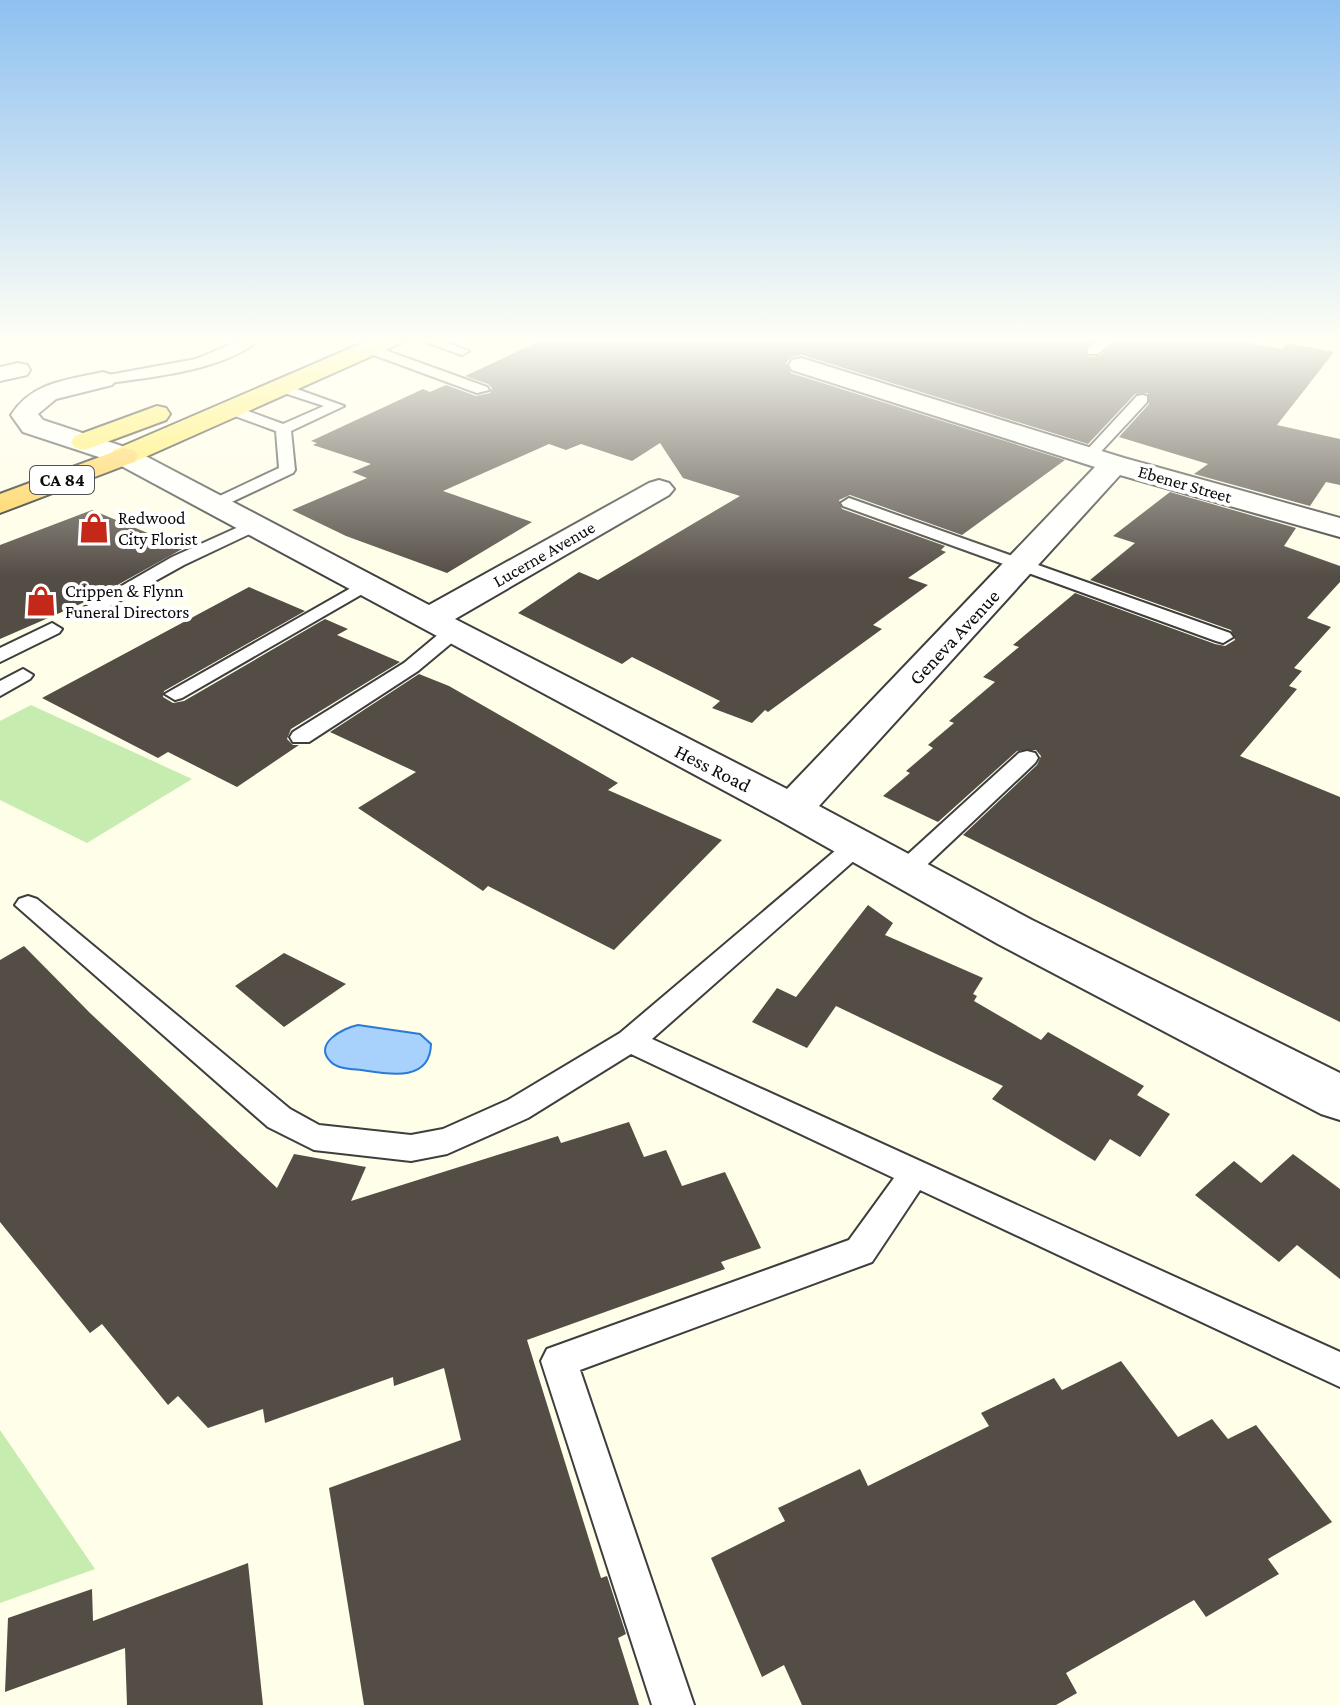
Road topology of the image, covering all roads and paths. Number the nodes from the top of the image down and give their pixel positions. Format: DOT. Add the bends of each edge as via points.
graph roads {
  1 [pos="26,418"];
  2 [pos="152,418"];
  3 [pos="210,418"];
  4 [pos="252,418"];
  5 [pos="310,418"];
  6 [pos="968,418"];
  7 [pos="1130,418"];
  8 [pos="283,429"];
  9 [pos="85,442"];
  10 [pos="124,456"];
  11 [pos="42,458"];
  12 [pos="1102,460"];
  13 [pos="659,489"];
  14 [pos="849,503"];
  15 [pos="0,504"];
  16 [pos="215,504"];
  17 [pos="254,525"];
  18 [pos="1340,528"];
  19 [pos="1023,563"];
  20 [pos="365,585"];
  21 [pos="87,611"];
  22 [pos="441,626"];
  23 [pos="52,629"];
  24 [pos="1223,637"];
  25 [pos="0,656"];
  26 [pos="0,664"];
  27 [pos="0,690"];
  28 [pos="175,694"];
  29 [pos="301,737"];
  30 [pos="1027,758"];
  31 [pos="792,809"];
  32 [pos="857,845"];
  33 [pos="905,871"];
  34 [pos="28,905"];
  35 [pos="630,1041"];
  36 [pos="1340,1098"];
  37 [pos="914,1174"];
  38 [pos="1340,1370"];
  39 [pos="673,1705"];
  1 -- 9 [label="street, Hess Road" via="33,426"];
  2 -- 9 [label="main road, CA 84"];
  3 -- 10 [label="main road, CA 84"];
  4 -- 8 [label="lane"];
  5 -- 8 [label="lane"];
  6 -- 12 [label="street, Ebener Street"];
  7 -- 12 [label="lane"];
  8 -- 16 [label="lane" via="287,470"];
  9 -- 10 [label="street, Hess Road"];
  9 -- 11 [label="highway, CA 84"];
  10 -- 15 [label="highway, CA 84"];
  10 -- 16 [label="street, Hess Road"];
  12 -- 18 [label="street, Ebener Street"];
  12 -- 19 [label="street, Geneva Avenue"];
  13 -- 22 [label="street, Lucerne Avenue"];
  14 -- 19 [label="lane"];
  16 -- 17 [label="street, Hess Road"];
  17 -- 20 [label="street, Hess Road"];
  17 -- 21 [label="lane"];
  19 -- 24 [label="lane"];
  19 -- 31 [label="street, Geneva Avenue"];
  20 -- 22 [label="street, Hess Road"];
  20 -- 28 [label="lane"];
  22 -- 29 [label="lane" via="411,667"];
  22 -- 31 [label="street, Hess Road"];
  23 -- 25 [label="lane"];
  26 -- 27 [label="lane" via="23,675"];
  30 -- 33 [label="lane"];
  31 -- 32 [label="street, Hess Road"];
  32 -- 33 [label="street, Hess Road"];
  32 -- 35 [label="lane"];
  33 -- 36 [label="street, Hess Road"];
  34 -- 35 [label="lane" via="249,1094 314,1137 411,1148 447,1141 518,1109"];
  35 -- 37 [label="lane"];
  37 -- 38 [label="lane"];
  37 -- 39 [label="lane" via="860,1251 559,1361"];
}
